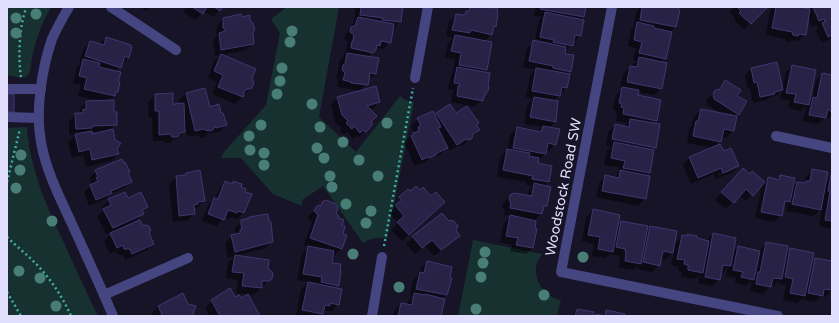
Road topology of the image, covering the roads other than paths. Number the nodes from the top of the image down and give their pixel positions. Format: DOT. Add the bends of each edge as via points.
graph roads {
  1 [pos="69,7"];
  2 [pos="112,7"];
  3 [pos="428,7"];
  4 [pos="612,7"];
  5 [pos="176,50"];
  6 [pos="415,78"];
  7 [pos="7,89"];
  8 [pos="41,89"];
  9 [pos="7,117"];
  10 [pos="39,118"];
  11 [pos="776,136"];
  12 [pos="832,148"];
  13 [pos="382,256"];
  14 [pos="188,258"];
  15 [pos="104,295"];
  16 [pos="113,316"];
  17 [pos="372,316"];
  18 [pos="778,316"];
  1 -- 8 [label="street" via="52,40"];
  2 -- 5 [label="street"];
  3 -- 6 [label="street"];
  4 -- 18 [label="street, Woodstock Road SW" via="561,272"];
  7 -- 8 [label="street"];
  8 -- 10 [label="street"];
  9 -- 10 [label="street"];
  10 -- 15 [label="street" via="41,141 54,186"];
  11 -- 12 [label="street"];
  13 -- 17 [label="street"];
  14 -- 15 [label="street"];
  15 -- 16 [label="street"];
}
